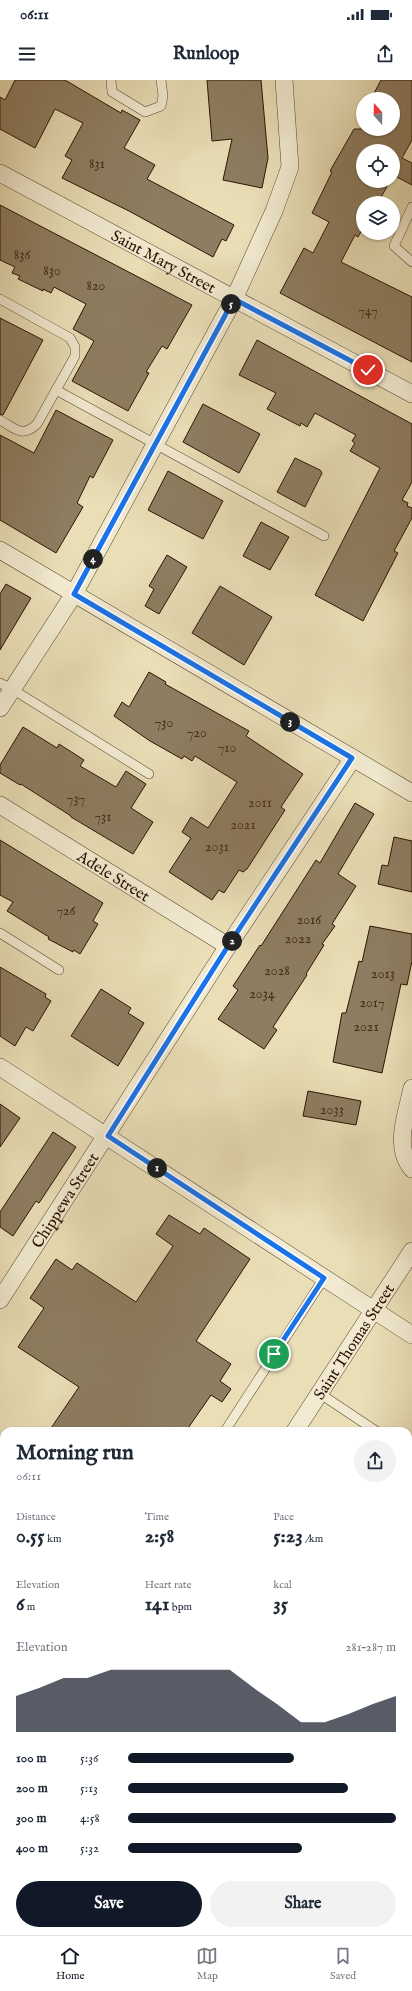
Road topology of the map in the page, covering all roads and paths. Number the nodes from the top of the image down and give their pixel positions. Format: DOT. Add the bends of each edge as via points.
graph roads {
  1 [pos="111,80"];
  2 [pos="161,80"];
  3 [pos="284,80"];
  4 [pos="0,173"];
  5 [pos="412,207"];
  6 [pos="412,262"];
  7 [pos="0,299"];
  8 [pos="234,299"];
  9 [pos="56,390"];
  10 [pos="412,394"];
  11 [pos="0,420"];
  12 [pos="155,444"];
  13 [pos="324,536"];
  14 [pos="0,550"];
  15 [pos="74,594"];
  16 [pos="6,686"];
  17 [pos="0,708"];
  18 [pos="352,758"];
  19 [pos="149,774"];
  20 [pos="412,793"];
  21 [pos="0,805"];
  22 [pos="0,933"];
  23 [pos="228,946"];
  24 [pos="59,970"];
  25 [pos="0,1067"];
  26 [pos="412,1088"];
  27 [pos="108,1136"];
  28 [pos="412,1169"];
  29 [pos="412,1251"];
  30 [pos="324,1278"];
  31 [pos="0,1300"];
  32 [pos="374,1310"];
  33 [pos="412,1335"];
  34 [pos="320,1393"];
  35 [pos="227,1427"];
  36 [pos="298,1427"];
  37 [pos="370,1427"];
  1 -- 2 [label="lane" via="112,92 145,112 161,106"];
  3 -- 8 [label="street" via="290,167 274,210"];
  4 -- 8 [label="street, Saint Mary Street"];
  5 -- 6 [label="lane" via="394,246"];
  7 -- 9 [label="lane" via="70,338 75,348 75,356"];
  8 -- 10 [label="street, Saint Mary Street"];
  8 -- 12 [label="street"];
  9 -- 11 [label="lane" via="37,424 29,432 22,432"];
  9 -- 12 [label="lane"];
  12 -- 13 [label="lane"];
  12 -- 15 [label="street"];
  14 -- 15 [label="street"];
  15 -- 16 [label="street"];
  15 -- 18 [label="street"];
  16 -- 17 [label="street"];
  16 -- 19 [label="lane"];
  18 -- 20 [label="street"];
  18 -- 23 [label="street, Chippewa Street"];
  21 -- 23 [label="street, Adele Street"];
  22 -- 24 [label="lane"];
  23 -- 27 [label="street, Chippewa Street"];
  25 -- 27 [label="street"];
  26 -- 28 [label="street" via="402,1147 406,1162"];
  27 -- 30 [label="street"];
  27 -- 31 [label="street, Chippewa Street"];
  29 -- 32 [label="street, Saint Thomas Street"];
  30 -- 32 [label="street"];
  30 -- 35 [label="lane"];
  32 -- 33 [label="street"];
  32 -- 34 [label="street, Saint Thomas Street"];
  34 -- 36 [label="street, Saint Thomas Street"];
  34 -- 37 [label="lane"];
}
